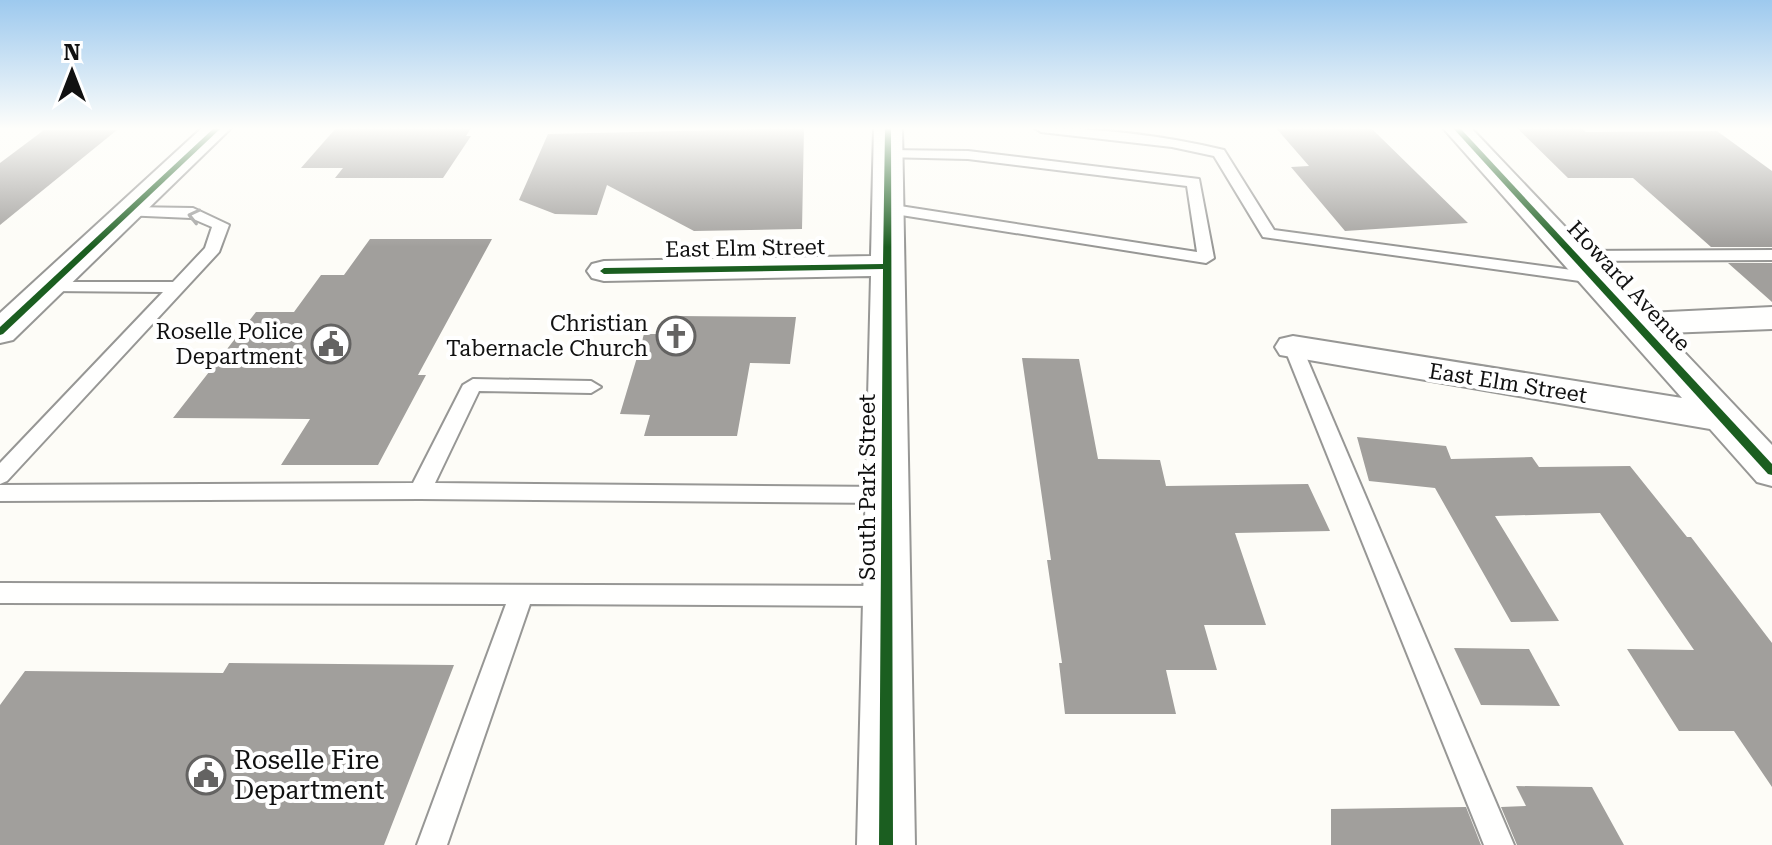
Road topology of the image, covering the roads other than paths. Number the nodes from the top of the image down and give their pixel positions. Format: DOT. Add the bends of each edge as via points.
graph roads {
  1 [pos="176,167"];
  2 [pos="888,167"];
  3 [pos="1072,167"];
  4 [pos="1228,167"];
  5 [pos="1492,167"];
  6 [pos="887,209"];
  7 [pos="128,212"];
  8 [pos="1772,255"];
  9 [pos="888,266"];
  10 [pos="1584,267"];
  11 [pos="604,271"];
  12 [pos="49,286"];
  13 [pos="178,287"];
  14 [pos="0,288"];
  15 [pos="1772,318"];
  16 [pos="1636,324"];
  17 [pos="0,332"];
  18 [pos="1293,347"];
  19 [pos="591,387"];
  20 [pos="1723,418"];
  21 [pos="1772,471"];
  22 [pos="0,476"];
  23 [pos="420,491"];
  24 [pos="0,493"];
  25 [pos="887,495"];
  26 [pos="0,593"];
  27 [pos="521,596"];
  28 [pos="887,596"];
  29 [pos="432,845"];
  30 [pos="886,845"];
  31 [pos="1499,845"];
  1 -- 7 [label="street"];
  2 -- 6 [label="street, South Park Street"];
  3 -- 6 [label="lane" via="1194,182 1206,258"];
  4 -- 10 [label="lane" via="1269,234"];
  5 -- 10 [label="street, Howard Avenue"];
  6 -- 9 [label="street, South Park Street"];
  7 -- 12 [label="street"];
  13 -- 7 [label="lane, one-way" via="213,249 221,225 193,213"];
  8 -- 10 [label="lane"];
  9 -- 11 [label="street, East Elm Street"];
  9 -- 25 [label="street, South Park Street"];
  10 -- 16 [label="street, Howard Avenue"];
  12 -- 13 [label="lane"];
  12 -- 14 [label="street"];
  12 -- 17 [label="street"];
  13 -- 22 [label="lane"];
  15 -- 16 [label="street"];
  16 -- 20 [label="street, Howard Avenue"];
  18 -- 20 [label="street, East Elm Street"];
  18 -- 31 [label="lane"];
  19 -- 23 [label="lane" via="473,385"];
  20 -- 21 [label="street, Howard Avenue"];
  23 -- 24 [label="lane"];
  23 -- 25 [label="lane"];
  25 -- 28 [label="street, South Park Street"];
  26 -- 27 [label="lane"];
  27 -- 28 [label="lane"];
  27 -- 29 [label="lane"];
  28 -- 30 [label="street, South Park Street"];
}
